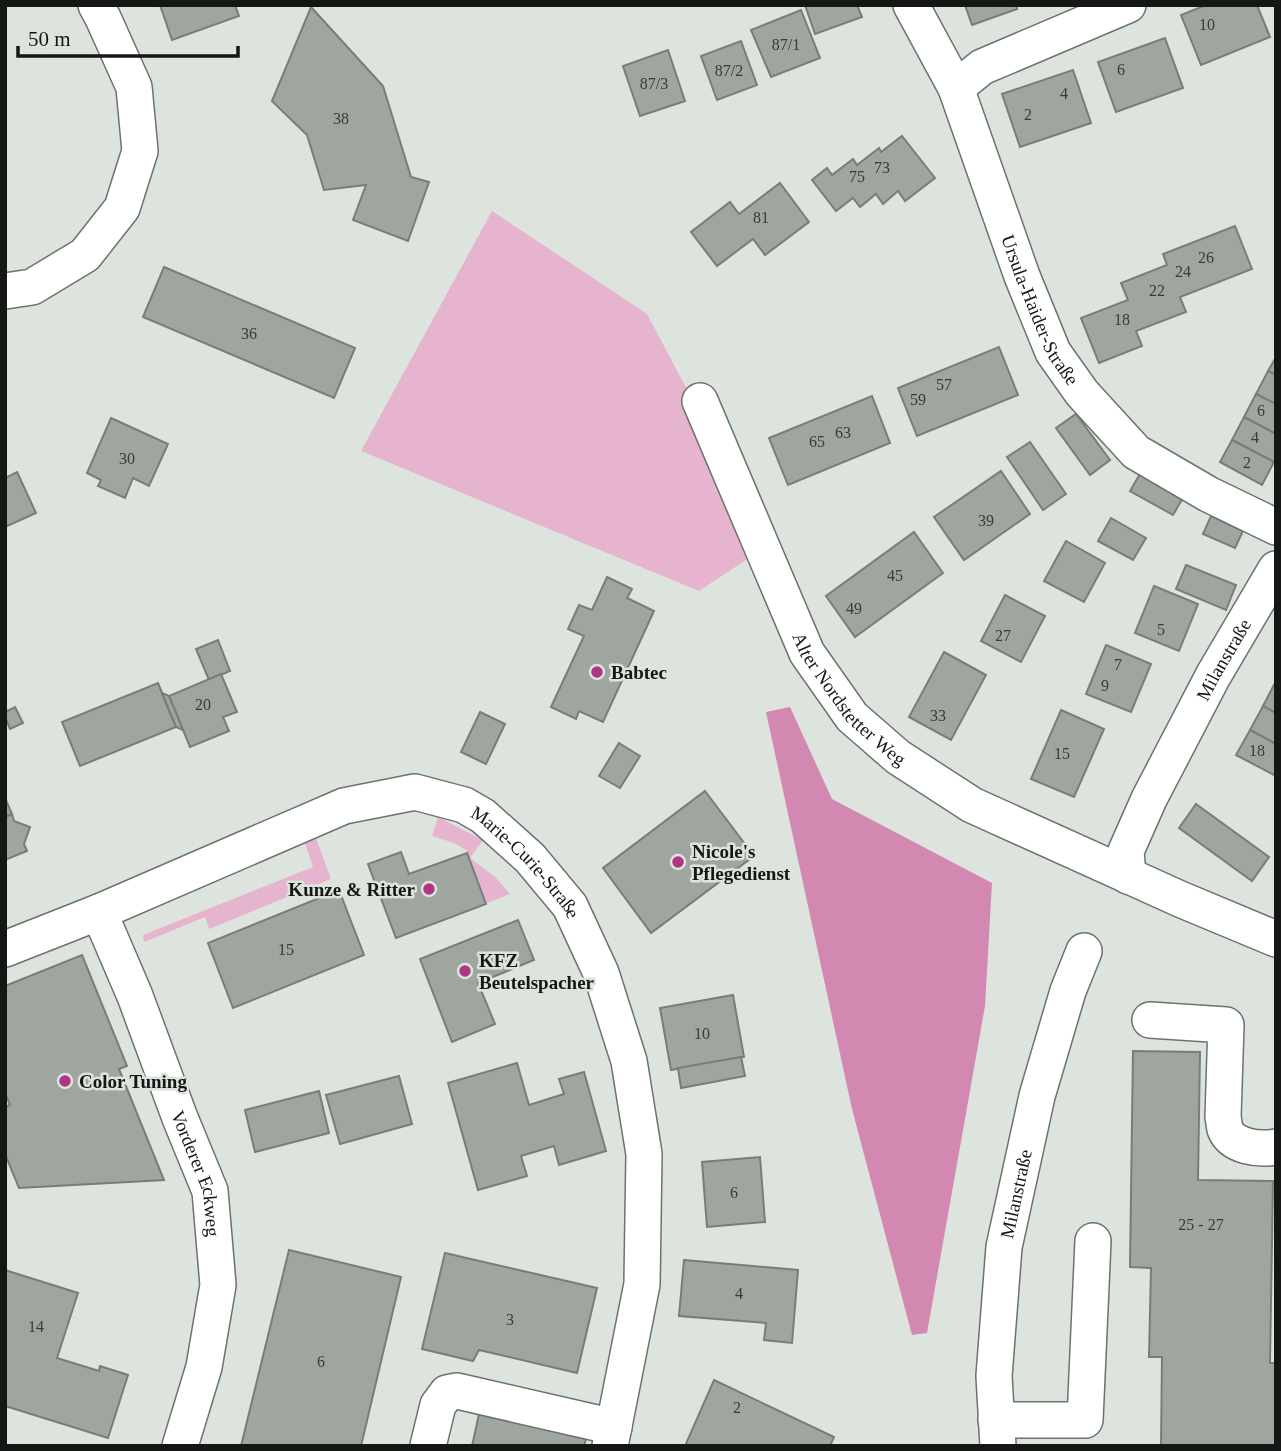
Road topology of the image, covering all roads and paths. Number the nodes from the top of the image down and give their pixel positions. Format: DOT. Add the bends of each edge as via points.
graph roads {
  1 [pos="96,5"];
  2 [pos="911,5"];
  3 [pos="1128,5"];
  4 [pos="956,88"];
  5 [pos="5,291"];
  6 [pos="700,401"];
  7 [pos="1276,527"];
  8 [pos="1276,569"];
  9 [pos="1128,876"];
  10 [pos="99,912"];
  11 [pos="1276,939"];
  12 [pos="5,949"];
  13 [pos="1084,951"];
  14 [pos="1150,1020"];
  15 [pos="1276,1147"];
  16 [pos="1093,1241"];
  17 [pos="997,1433"];
  18 [pos="1088,1433"];
  19 [pos="612,1436"];
  20 [pos="180,1446"];
  21 [pos="428,1446"];
  1 -- 5 [label="street" via="134,87 140,151 122,208 85,256 33,287"];
  2 -- 4 [label="street, Ursula-Haider-Straße"];
  3 -- 4 [label="street" via="982,67"];
  4 -- 7 [label="street, Ursula-Haider-Straße" via="1053,352 1082,393 1136,452"];
  6 -- 9 [label="street, Alter Nordstetter Weg" via="807,653 852,717 898,757 972,805"];
  8 -- 9 [label="street, Milanstraße" via="1149,799 1126,851"];
  9 -- 11 [label="street"];
  10 -- 12 [label="street, Marie-Curie-Straße"];
  10 -- 19 [label="street, Marie-Curie-Straße" via="344,806 415,792 464,805 530,858 570,906 601,973 629,1061 644,1154 642,1283"];
  10 -- 20 [label="street, Vorderer Eckweg" via="211,1191 218,1286 204,1367"];
  13 -- 17 [label="street, Milanstraße" via="1037,1096 1004,1247 994,1376"];
  14 -- 15 [label="street" via="1226,1025 1226,1130 1234,1140 1249,1146"];
  16 -- 18 [label="street"];
  17 -- 18 [label="street"];
  19 -- 21 [label="street" via="457,1391 447,1393 438,1405"];
}
